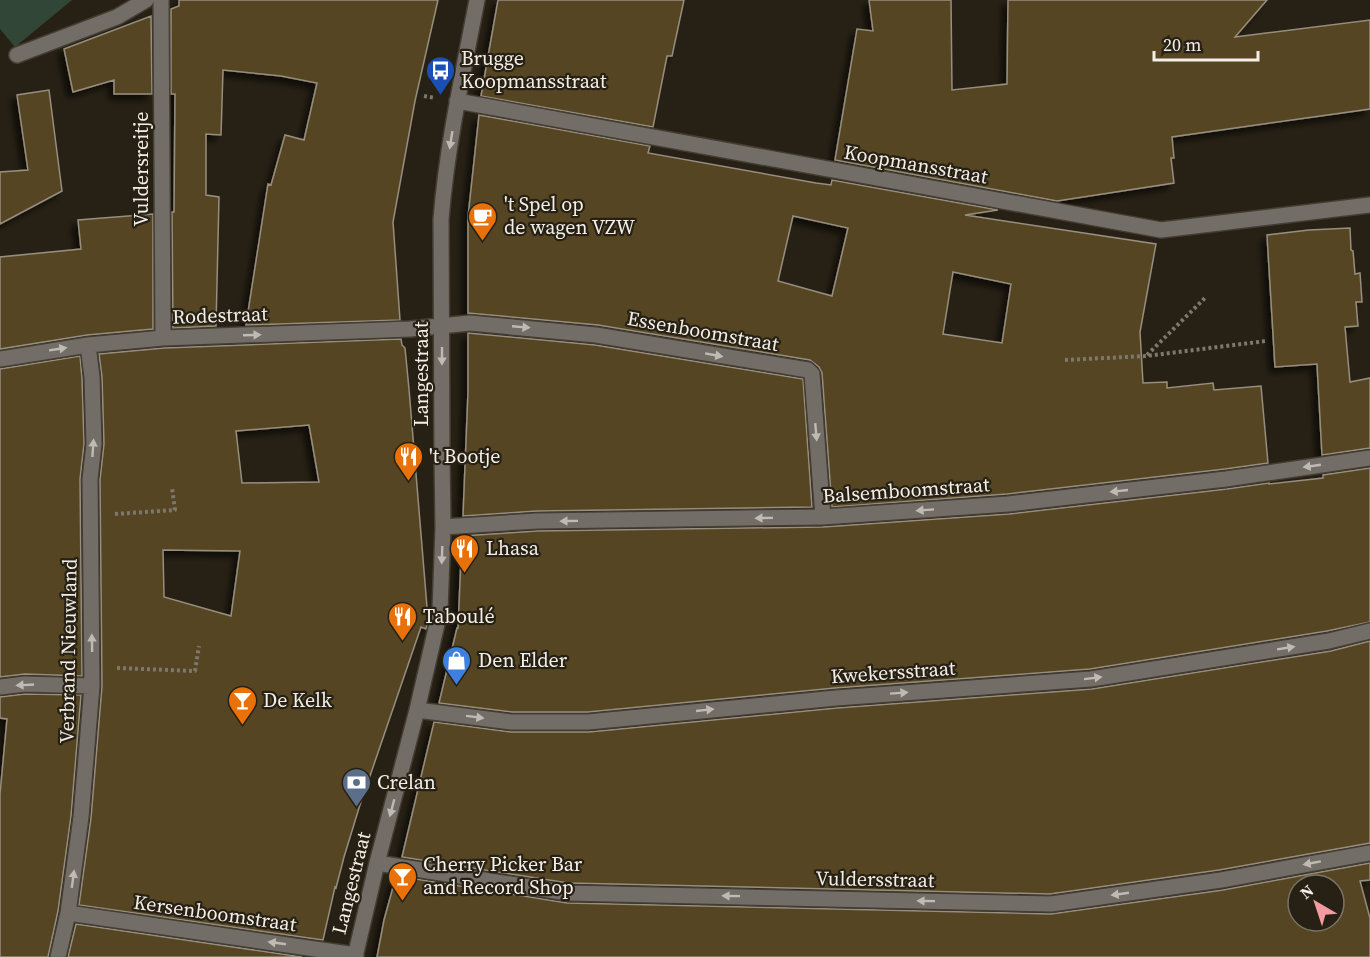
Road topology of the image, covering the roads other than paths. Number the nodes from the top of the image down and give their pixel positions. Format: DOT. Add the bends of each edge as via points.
graph roads {
  1 [pos="146,0"];
  2 [pos="161,0"];
  3 [pos="477,0"];
  4 [pos="17,55"];
  5 [pos="457,101"];
  6 [pos="1370,205"];
  7 [pos="442,326"];
  8 [pos="163,338"];
  9 [pos="88,345"];
  10 [pos="0,358"];
  11 [pos="1370,458"];
  12 [pos="823,517"];
  13 [pos="443,526"];
  14 [pos="1370,631"];
  15 [pos="92,686"];
  16 [pos="0,687"];
  17 [pos="417,710"];
  18 [pos="1370,853"];
  19 [pos="377,863"];
  20 [pos="68,913"];
  21 [pos="355,956"];
  22 [pos="58,957"];
  1 -- 4 [label="street" via="117,17"];
  2 -- 8 [label="street, Vuldersreitje"];
  3 -- 5 [label="street, Langestraat"];
  5 -- 6 [label="street, Koopmansstraat" via="1161,230"];
  5 -- 7 [label="street, Langestraat, one-way" via="441,219"];
  8 -- 7 [label="street, Rodestraat, one-way"];
  7 -- 12 [label="street, Essenboomstraat, one-way" via="470,322 596,335 808,370 812,374"];
  7 -- 13 [label="street, Langestraat, one-way"];
  8 -- 9 [label="street, Rodestraat"];
  10 -- 9 [label="street, Rodestraat, one-way"];
  15 -- 9 [label="street, Verbrand Nieuwland, one-way" via="90,479 94,444"];
  11 -- 12 [label="street, Balsemboomstraat, one-way" via="1008,504"];
  12 -- 13 [label="street, Balsemboomstraat, one-way"];
  13 -- 17 [label="street, Langestraat, one-way" via="440,611"];
  17 -- 14 [label="street, Kwekersstraat, one-way" via="511,722 588,722 1091,679"];
  15 -- 16 [label="street, one-way"];
  20 -- 15 [label="street, Verbrand Nieuwland, one-way"];
  17 -- 19 [label="street, Langestraat, one-way"];
  18 -- 19 [label="street, Vuldersstraat, one-way" via="1221,880 1051,903 567,893"];
  19 -- 21 [label="street, Langestraat"];
  21 -- 20 [label="street, Kersenboomstraat, one-way"];
  20 -- 22 [label="street, Verbrand Nieuwland"];
}
